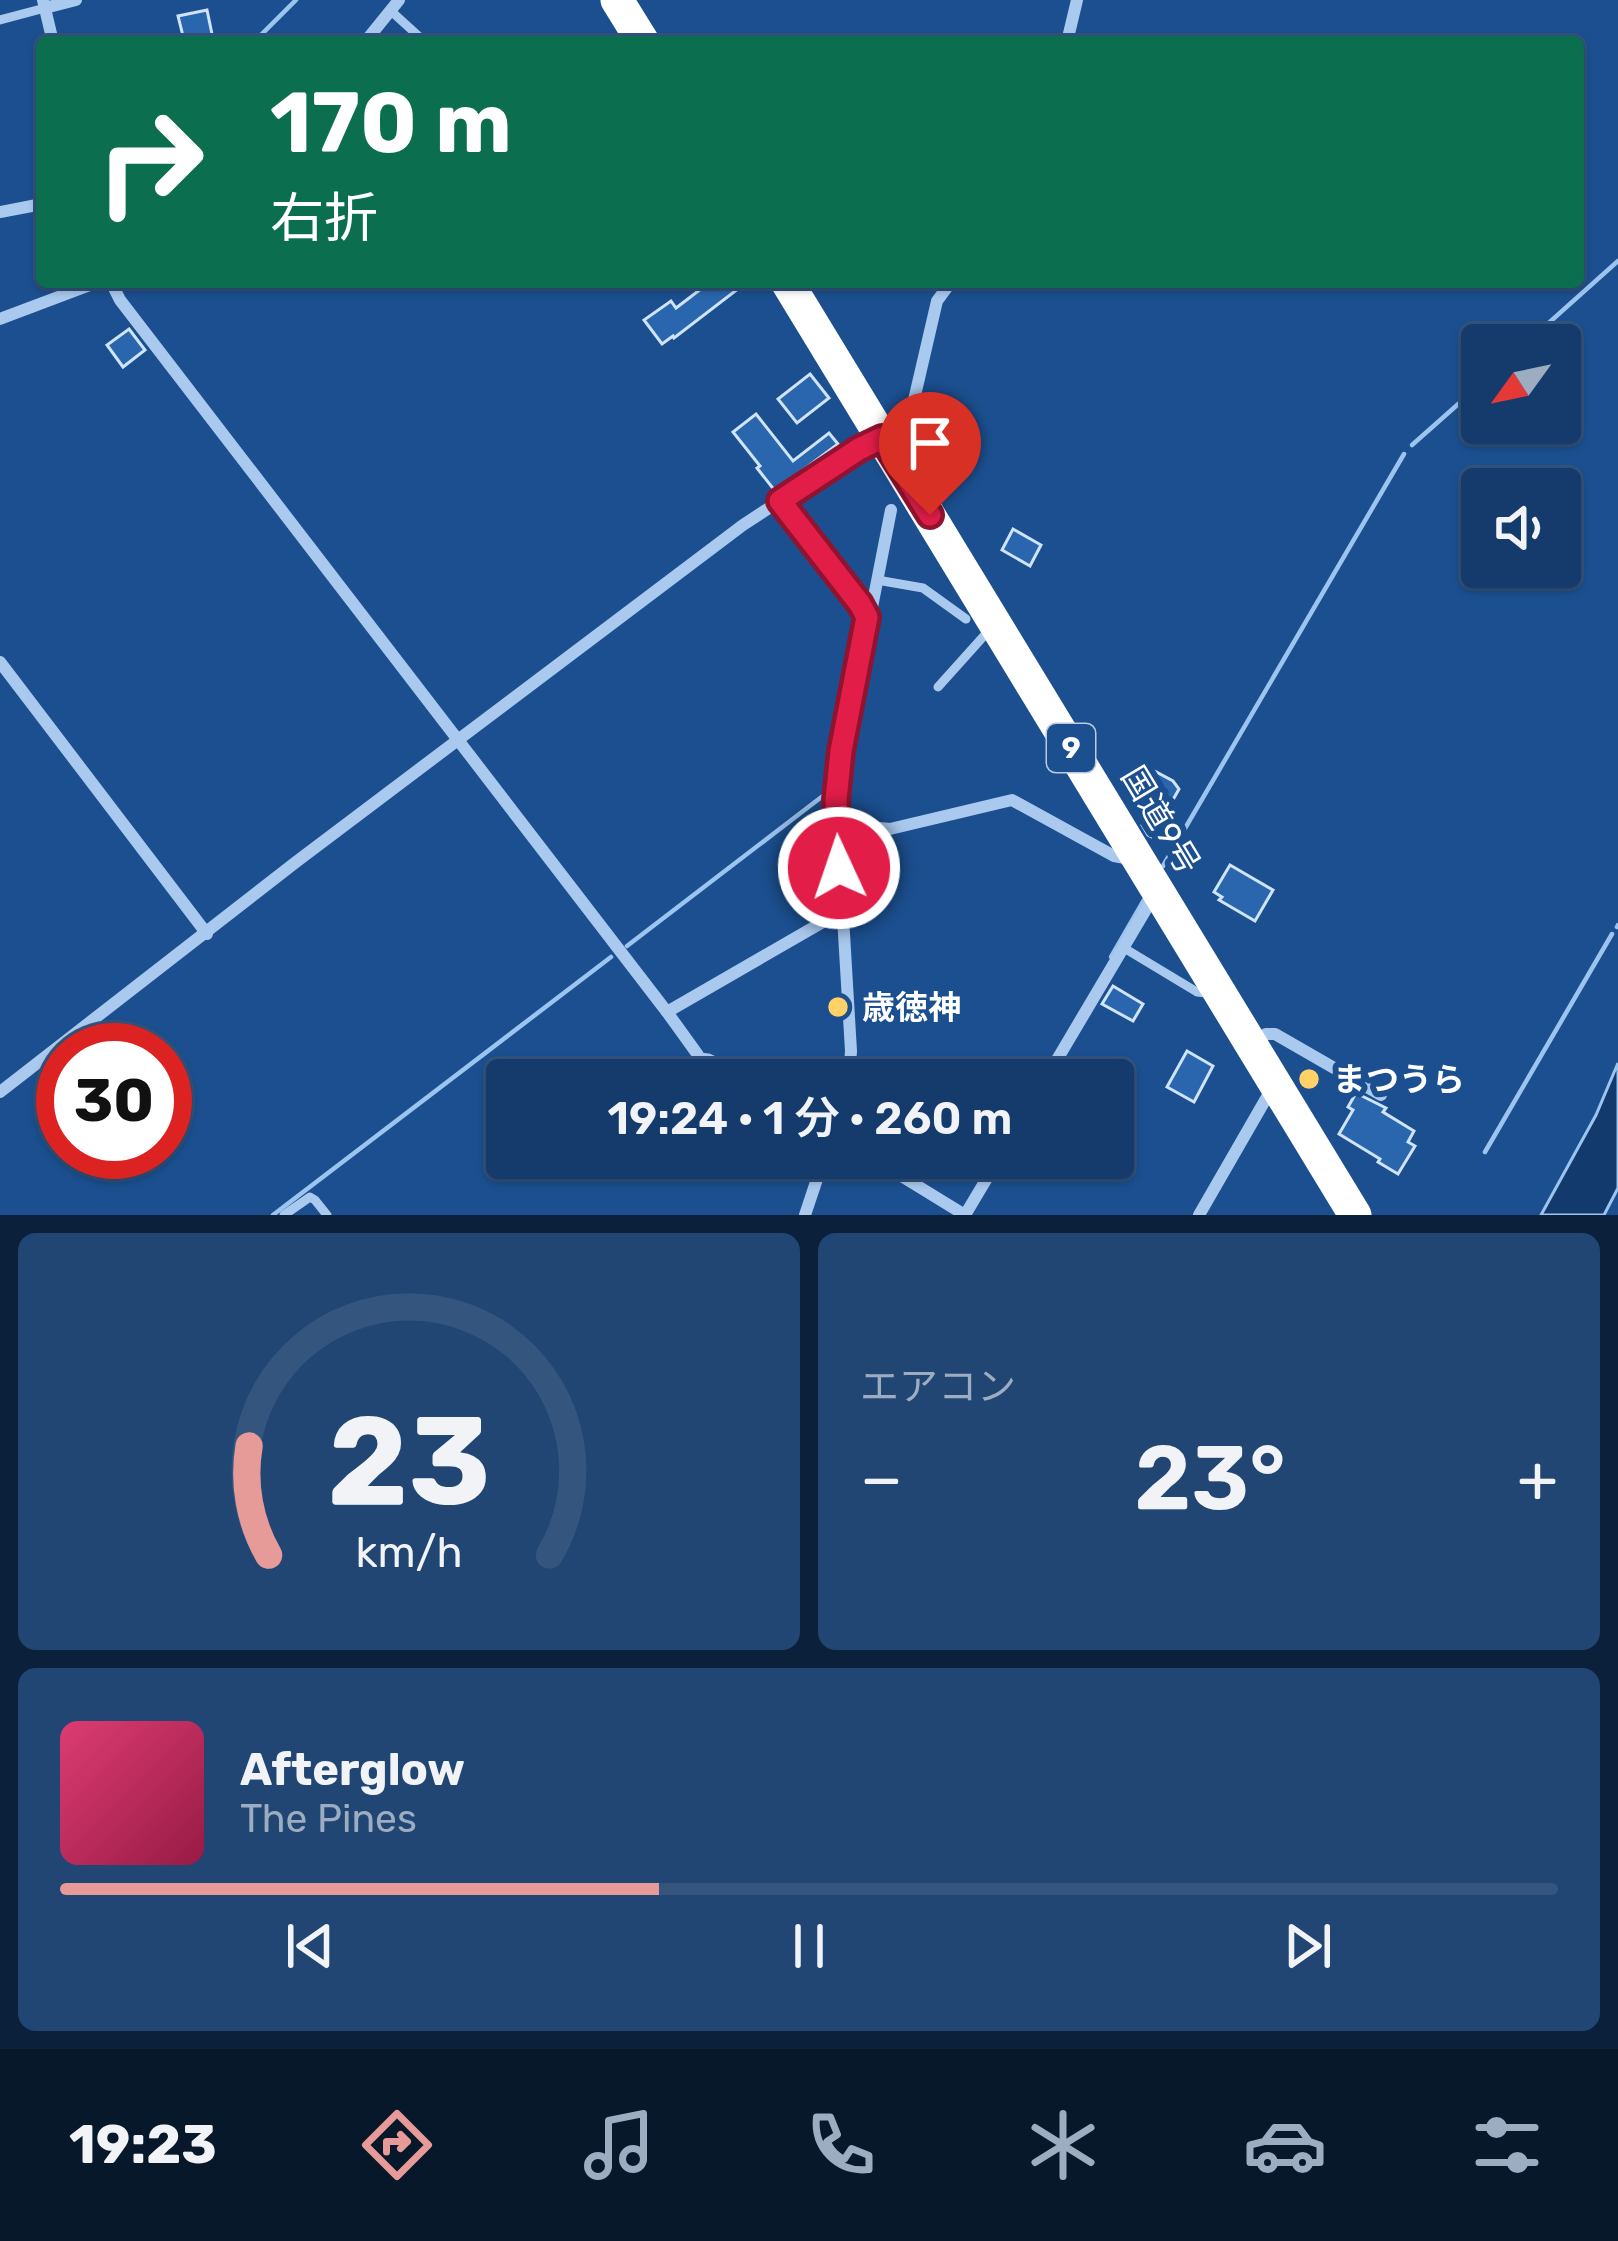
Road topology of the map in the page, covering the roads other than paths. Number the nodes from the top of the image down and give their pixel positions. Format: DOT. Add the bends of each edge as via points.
graph roads {
  1 [pos="76,0"];
  2 [pos="617,0"];
  3 [pos="1076,0"];
  4 [pos="44,4"];
  5 [pos="395,5"];
  6 [pos="0,20"];
  7 [pos="52,36"];
  8 [pos="370,36"];
  9 [pos="420,36"];
  10 [pos="632,36"];
  11 [pos="1068,36"];
  12 [pos="36,205"];
  13 [pos="0,212"];
  14 [pos="82,288"];
  15 [pos="114,288"];
  16 [pos="791,288"];
  17 [pos="946,288"];
  18 [pos="0,319"];
  19 [pos="882,438"];
  20 [pos="780,501"];
  21 [pos="891,511"];
  22 [pos="877,580"];
  23 [pos="866,614"];
  24 [pos="980,622"];
  25 [pos="0,662"];
  26 [pos="938,687"];
  27 [pos="459,740"];
  28 [pos="837,824"];
  29 [pos="1137,856"];
  30 [pos="1158,890"];
  31 [pos="842,911"];
  32 [pos="207,934"];
  33 [pos="1124,948"];
  34 [pos="1217,988"];
  35 [pos="667,1012"];
  36 [pos="1250,1043"];
  37 [pos="700,1058"];
  38 [pos="714,1059"];
  39 [pos="850,1059"];
  40 [pos="1058,1059"];
  41 [pos="1275,1083"];
  42 [pos="0,1091"];
  43 [pos="1381,1095"];
  44 [pos="817,1179"];
  45 [pos="906,1179"];
  46 [pos="986,1179"];
  47 [pos="284,1215"];
  48 [pos="327,1215"];
  49 [pos="805,1215"];
  50 [pos="965,1215"];
  51 [pos="1199,1215"];
  52 [pos="1354,1215"];
  1 -- 4 [label="street"];
  2 -- 10 [label="highway"];
  3 -- 11 [label="street"];
  4 -- 6 [label="lane"];
  4 -- 7 [label="street"];
  5 -- 8 [label="street"];
  5 -- 9 [label="lane"];
  12 -- 13 [label="street"];
  14 -- 18 [label="street"];
  15 -- 27 [label="street"];
  16 -- 19 [label="highway, 国道9号 / 9"];
  17 -- 19 [label="street" via="908,416"];
  19 -- 20 [label="street"];
  19 -- 24 [label="highway, 国道9号 / 9"];
  20 -- 23 [label="street"];
  20 -- 27 [label="street"];
  21 -- 22 [label="street"];
  22 -- 23 [label="street"];
  22 -- 24 [label="lane" via="923,588"];
  23 -- 28 [label="street" via="841,751"];
  24 -- 26 [label="lane"];
  24 -- 29 [label="highway, 国道9号 / 9"];
  25 -- 32 [label="street"];
  27 -- 32 [label="street"];
  27 -- 35 [label="street"];
  28 -- 29 [label="street" via="890,829 1012,800 1114,856"];
  28 -- 31 [label="street"];
  29 -- 30 [label="highway, 国道9号 / 9"];
  30 -- 33 [label="street"];
  30 -- 34 [label="highway, 国道9号 / 9"];
  31 -- 35 [label="street"];
  31 -- 39 [label="street"];
  32 -- 42 [label="street"];
  33 -- 34 [label="lane" via="1197,992"];
  33 -- 40 [label="street"];
  34 -- 36 [label="highway, 国道9号 / 9"];
  35 -- 37 [label="street"];
  36 -- 41 [label="highway, 国道9号 / 9"];
  36 -- 43 [label="street" via="1275,1034"];
  37 -- 38 [label="lane"];
  41 -- 51 [label="street"];
  41 -- 52 [label="highway, 国道9号 / 9"];
  44 -- 49 [label="street"];
  45 -- 50 [label="street"];
  46 -- 50 [label="street"];
  47 -- 48 [label="lane" via="310,1197"];
}
